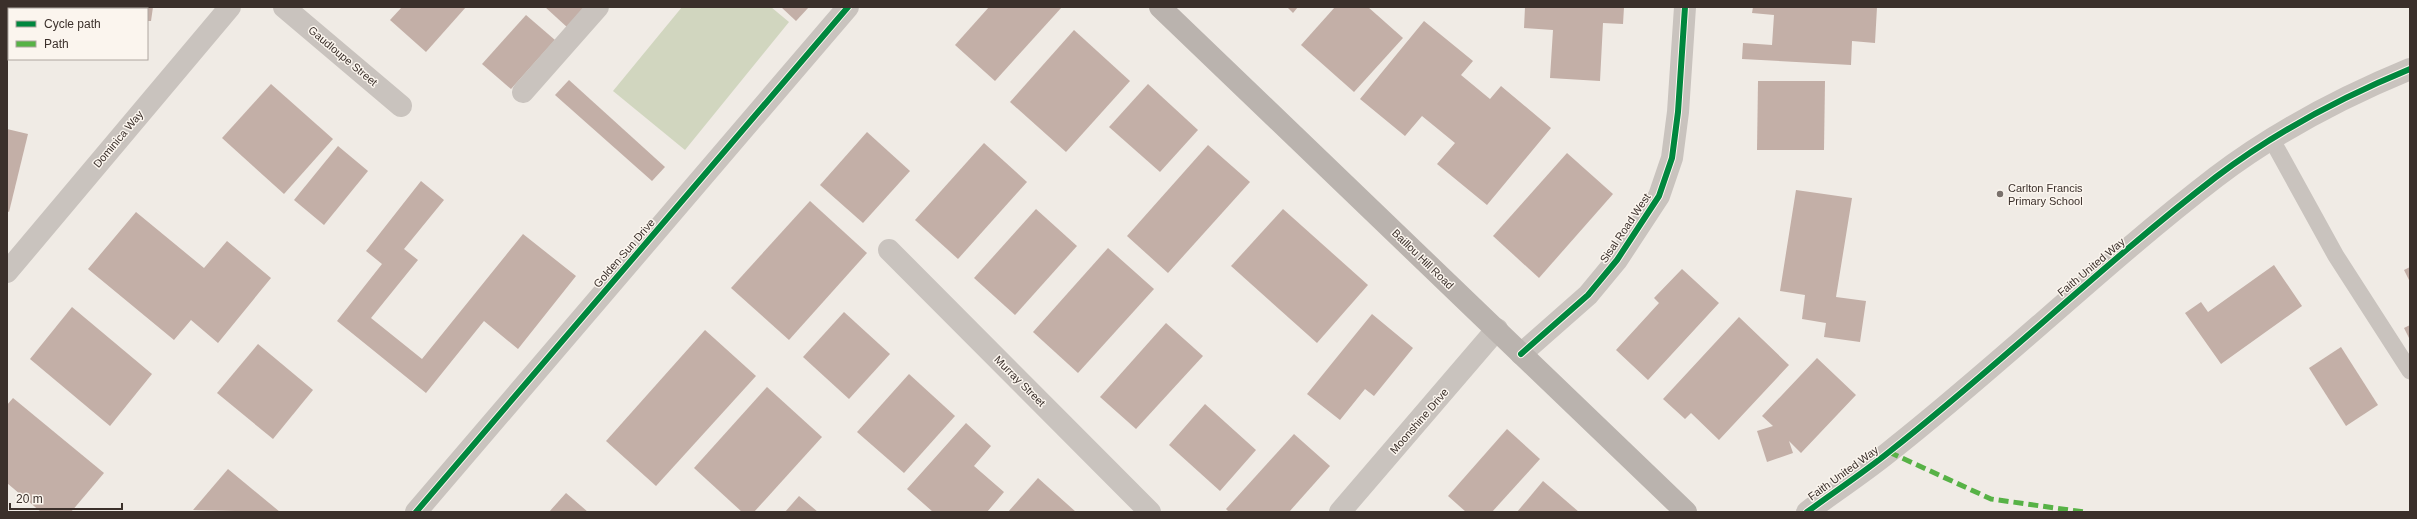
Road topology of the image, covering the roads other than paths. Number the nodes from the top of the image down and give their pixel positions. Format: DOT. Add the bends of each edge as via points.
graph roads {
  1 [pos="230,7"];
  2 [pos="284,7"];
  3 [pos="598,7"];
  4 [pos="848,7"];
  5 [pos="1160,7"];
  6 [pos="1684,7"];
  7 [pos="2410,69"];
  8 [pos="523,92"];
  9 [pos="401,106"];
  10 [pos="2272,140"];
  11 [pos="889,250"];
  12 [pos="7,272"];
  13 [pos="1497,329"];
  14 [pos="1521,354"];
  15 [pos="2410,371"];
  16 [pos="416,512"];
  17 [pos="1150,512"];
  18 [pos="1340,512"];
  19 [pos="1686,512"];
  20 [pos="1807,512"];
  1 -- 12 [label="street, Dominica Way"];
  2 -- 9 [label="street, Gaudloupe Street"];
  3 -- 8 [label="street"];
  4 -- 16 [label="street, Golden Sun Drive"];
  5 -- 13 [label="main road, Baillou Hill Road"];
  6 -- 14 [label="street, Sisal Road West" via="1678,112 1672,158 1659,196 1617,260 1588,295"];
  7 -- 10 [label="street, Faith United Way" via="2357,91"];
  10 -- 15 [label="lane" via="2336,256"];
  10 -- 20 [label="street, Faith United Way" via="2217,176 1889,452"];
  11 -- 17 [label="street, Murray Street"];
  13 -- 14 [label="main road, Baillou Hill Road"];
  13 -- 18 [label="street, Moonshine Drive"];
  14 -- 19 [label="main road, Baillou Hill Road"];
}
